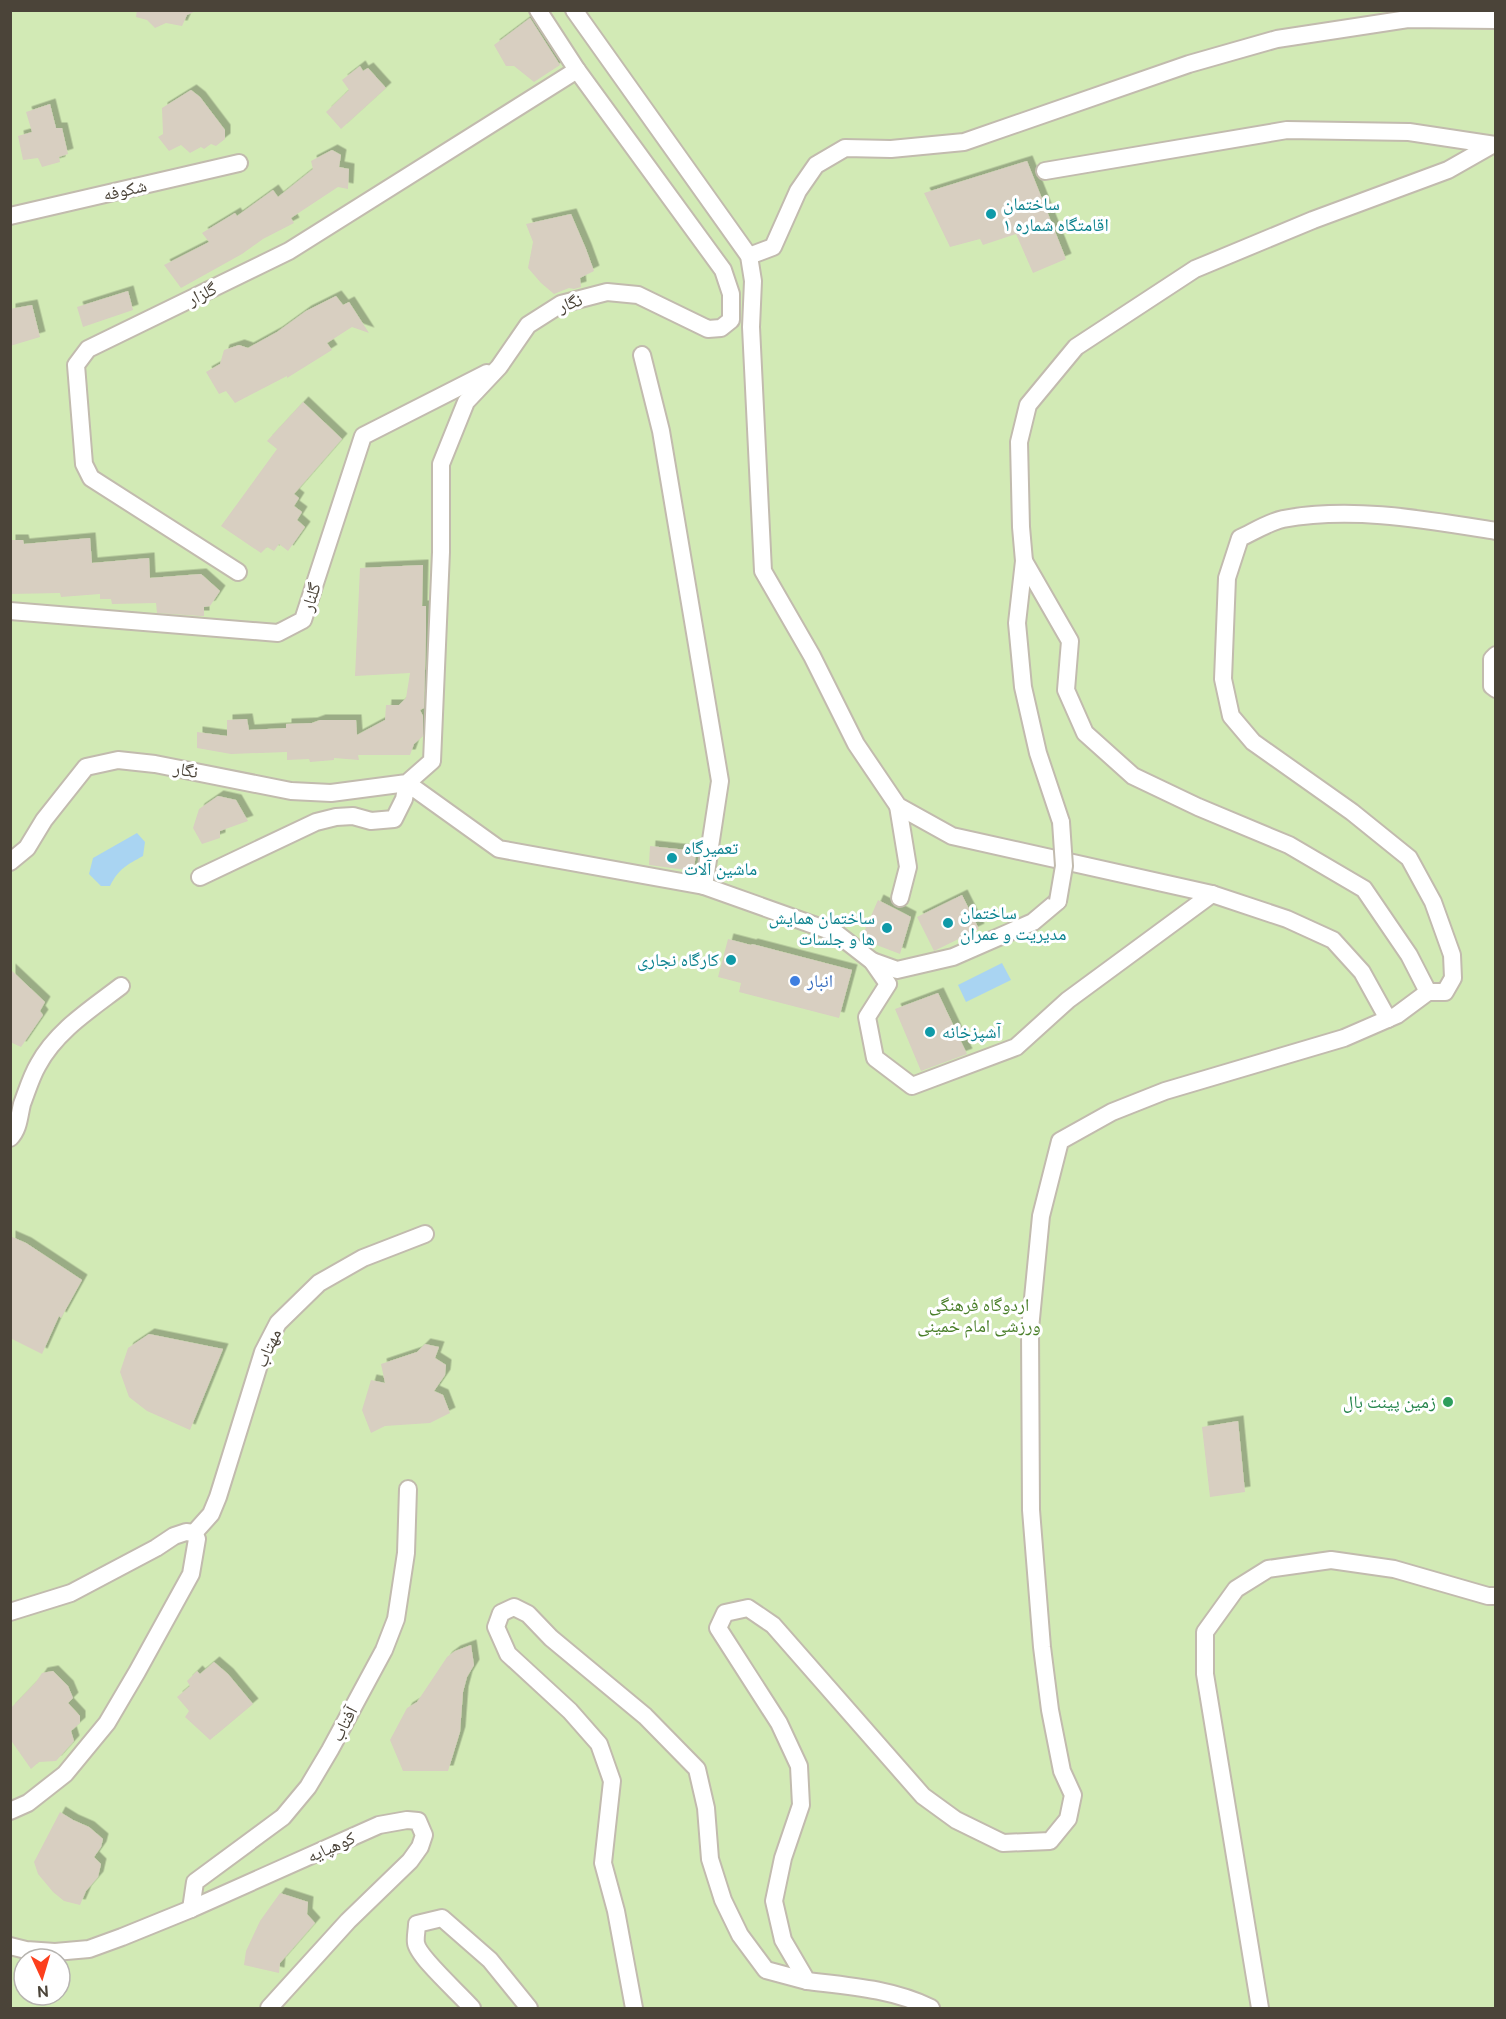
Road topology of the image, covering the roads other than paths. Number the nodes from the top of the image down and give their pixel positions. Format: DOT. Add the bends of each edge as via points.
graph roads {
  1 [pos="538,10"];
  2 [pos="574,10"];
  3 [pos="1496,21"];
  4 [pos="577,70"];
  5 [pos="1494,145"];
  6 [pos="239,164"];
  7 [pos="1045,171"];
  8 [pos="10,216"];
  9 [pos="749,256"];
  10 [pos="731,320"];
  11 [pos="752,321"];
  12 [pos="642,355"];
  13 [pos="499,368"];
  14 [pos="1496,531"];
  15 [pos="1024,561"];
  16 [pos="237,572"];
  17 [pos="10,611"];
  18 [pos="1496,655"];
  19 [pos="1496,689"];
  20 [pos="407,783"];
  21 [pos="898,806"];
  22 [pos="10,862"];
  23 [pos="201,876"];
  24 [pos="704,886"];
  25 [pos="1212,894"];
  26 [pos="900,898"];
  27 [pos="872,961"];
  28 [pos="121,986"];
  29 [pos="1428,992"];
  30 [pos="1388,1019"];
  31 [pos="10,1138"];
  32 [pos="425,1234"];
  33 [pos="408,1490"];
  34 [pos="194,1533"];
  35 [pos="1496,1596"];
  36 [pos="10,1612"];
  37 [pos="10,1811"];
  38 [pos="191,1909"];
  39 [pos="10,1946"];
  40 [pos="807,1981"];
  41 [pos="269,2008"];
  42 [pos="472,2008"];
  43 [pos="529,2008"];
  44 [pos="634,2008"];
  45 [pos="931,2008"];
  46 [pos="1260,2008"];
  1 -- 4 [label="street"];
  2 -- 9 [label="street"];
  3 -- 9 [label="street" via="1408,19 1277,39 1168,71 964,142 845,148 816,165 798,191 773,248"];
  4 -- 10 [label="street" via="723,270 730,294"];
  4 -- 16 [label="street, گلزار" via="289,251 88,349 76,364 84,464 91,478"];
  5 -- 7 [label="street" via="1408,132 1287,130"];
  5 -- 15 [label="street" via="1448,170 1195,269 1076,347 1028,405 1018,442"];
  6 -- 8 [label="street, شکوفه"];
  9 -- 11 [label="street"];
  10 -- 11 [label="street, نگار"];
  10 -- 13 [label="street, نگار" via="721,328 708,329 638,295 608,292 561,304 528,325"];
  11 -- 21 [label="street" via="763,572 812,656 856,744"];
  12 -- 24 [label="street" via="661,431 720,781"];
  13 -- 17 [label="street, گلنار" via="363,436 303,620 278,633"];
  13 -- 20 [label="street, نگار" via="466,402 441,464 432,761"];
  14 -- 29 [label="street" via="1406,516 1281,519 1240,538 1227,578 1223,679 1231,717 1253,742 1409,858 1432,902 1452,955 1454,978 1445,992"];
  15 -- 27 [label="street, bridge" via="1017,624 1023,687 1038,753 1061,822 1064,866 1058,901 1033,922 953,957 897,970"];
  15 -- 29 [label="street" via="1070,641 1066,690 1084,733 1133,776 1289,844 1364,888"];
  18 -- 19 [label="street" via="1492,659 1492,686"];
  20 -- 22 [label="street, نگار" via="331,793 291,791 118,760 86,767 27,848"];
  20 -- 23 [label="street" via="394,819 371,821 353,816 316,822"];
  20 -- 24 [label="street" via="499,849"];
  21 -- 25 [label="street" via="952,836"];
  21 -- 26 [label="street" via="908,867"];
  24 -- 27 [label="street" via="837,933"];
  25 -- 27 [label="street" via="1068,1000 1016,1047 912,1086 875,1058 867,1017 888,984"];
  25 -- 30 [label="street" via="1287,919 1334,940 1362,972"];
  28 -- 31 [label="street" via="53,1042 37,1065 16,1133"];
  29 -- 30 [label="street"];
  30 -- 40 [label="street" via="1344,1038 1166,1091 1112,1112 1060,1141 1041,1216 1030,1329 1031,1510 1042,1647 1062,1771 1073,1795 1068,1819 1050,1841 1003,1843 956,1820 923,1796 773,1625 748,1608 725,1613 718,1628 778,1723 799,1766 801,1805 774,1901 783,1940"];
  32 -- 34 [label="street, مهتاب" via="363,1258 319,1283 278,1323 263,1352 218,1497 211,1514"];
  33 -- 38 [label="street, آفتاب" via="403,1575 396,1618 384,1650 308,1787 283,1817 195,1882"];
  34 -- 36 [label="street" via="174,1536 71,1593"];
  34 -- 37 [label="street" via="197,1539 191,1574 107,1723 65,1774 28,1803"];
  35 -- 46 [label="street" via="1394,1569 1331,1560 1268,1569 1236,1589 1205,1632 1205,1674"];
  38 -- 39 [label="street, کوهپایه" via="89,1949 55,1952"];
  38 -- 41 [label="street, کوهپایه" via="379,1825 418,1821 424,1835 410,1861 348,1921"];
  40 -- 44 [label="street" via="766,1970 740,1935 710,1859 706,1808 697,1769 645,1716 528,1614 514,1607 501,1613 496,1626 508,1654 570,1711 599,1744 612,1781 603,1863"];
  40 -- 45 [label="street" via="870,1988"];
  42 -- 43 [label="street" via="426,1961 416,1945 417,1924 442,1918 490,1960"];
}
